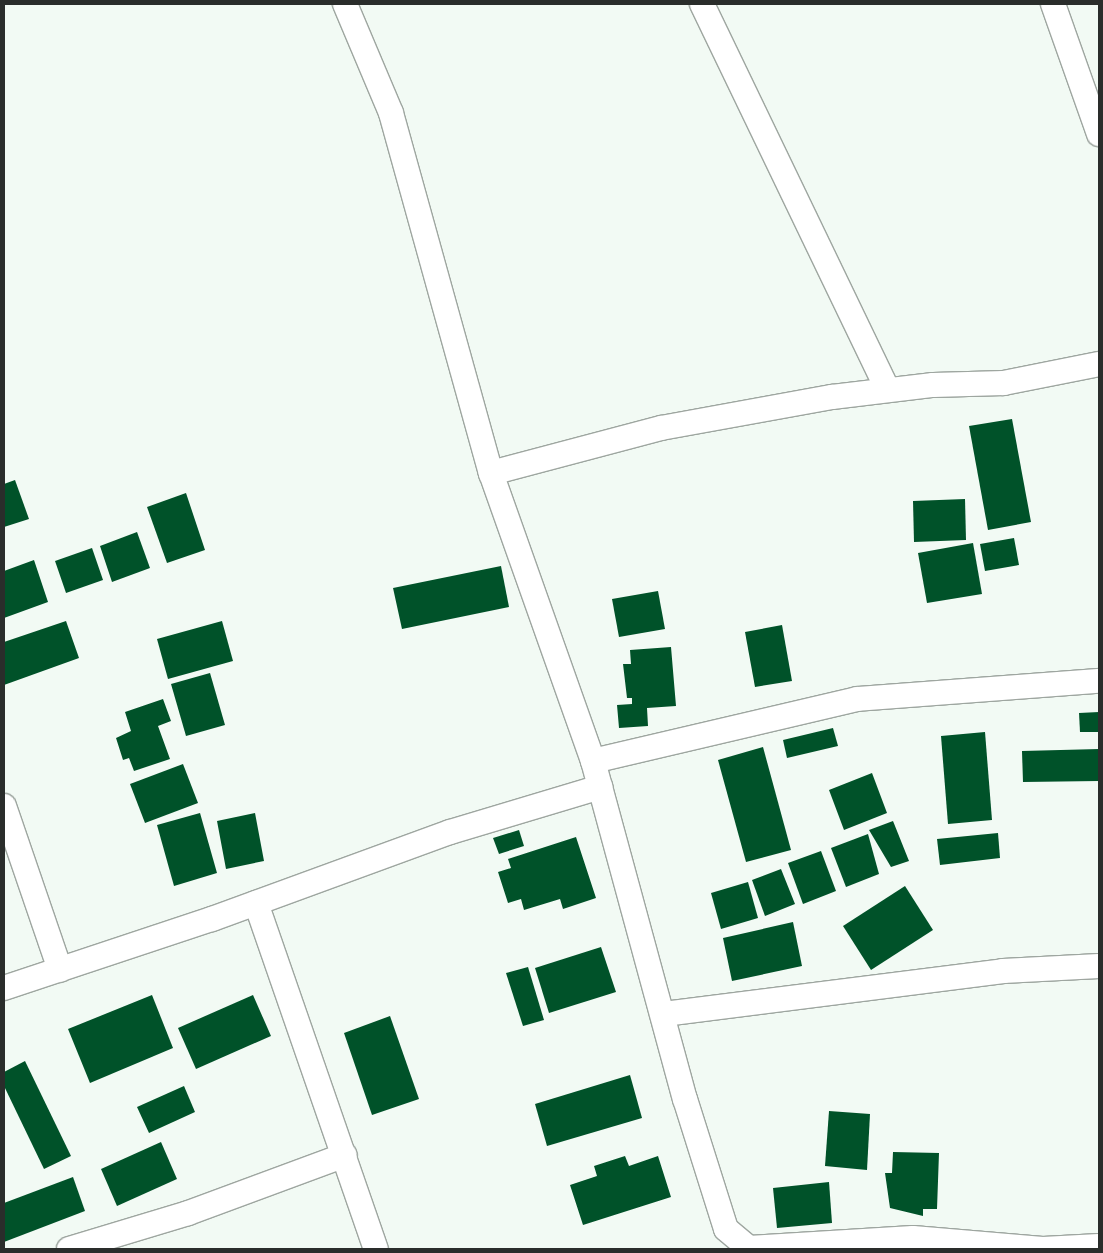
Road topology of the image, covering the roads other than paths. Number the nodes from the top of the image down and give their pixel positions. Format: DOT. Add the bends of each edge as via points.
graph roads {
  1 [pos="345,4"];
  2 [pos="702,4"];
  3 [pos="1053,4"];
  4 [pos="1089,75"];
  5 [pos="1099,134"];
  6 [pos="1099,364"];
  7 [pos="887,388"];
  8 [pos="491,472"];
  9 [pos="1099,681"];
  10 [pos="593,762"];
  11 [pos="600,787"];
  12 [pos="4,806"];
  13 [pos="256,903"];
  14 [pos="1099,966"];
  15 [pos="60,970"];
  16 [pos="4,988"];
  17 [pos="664,1014"];
  18 [pos="345,1155"];
  19 [pos="1099,1246"];
  20 [pos="69,1249"];
  21 [pos="376,1249"];
  1 -- 8 [label="street" via="391,113"];
  2 -- 7 [label="street"];
  3 -- 4 [label="street"];
  4 -- 5 [label="street"];
  6 -- 7 [label="street" via="1004,383"];
  7 -- 8 [label="street" via="661,428"];
  8 -- 10 [label="street"];
  9 -- 10 [label="street" via="857,699"];
  10 -- 11 [label="street"];
  11 -- 13 [label="street" via="450,832"];
  11 -- 17 [label="street"];
  12 -- 15 [label="street"];
  13 -- 15 [label="street"];
  13 -- 18 [label="street"];
  14 -- 17 [label="street" via="1003,971"];
  15 -- 16 [label="street"];
  17 -- 19 [label="street" via="685,1099 726,1229 736,1242 749,1248 913,1238 1043,1249"];
  18 -- 20 [label="street" via="188,1213"];
  18 -- 21 [label="street"];
}
